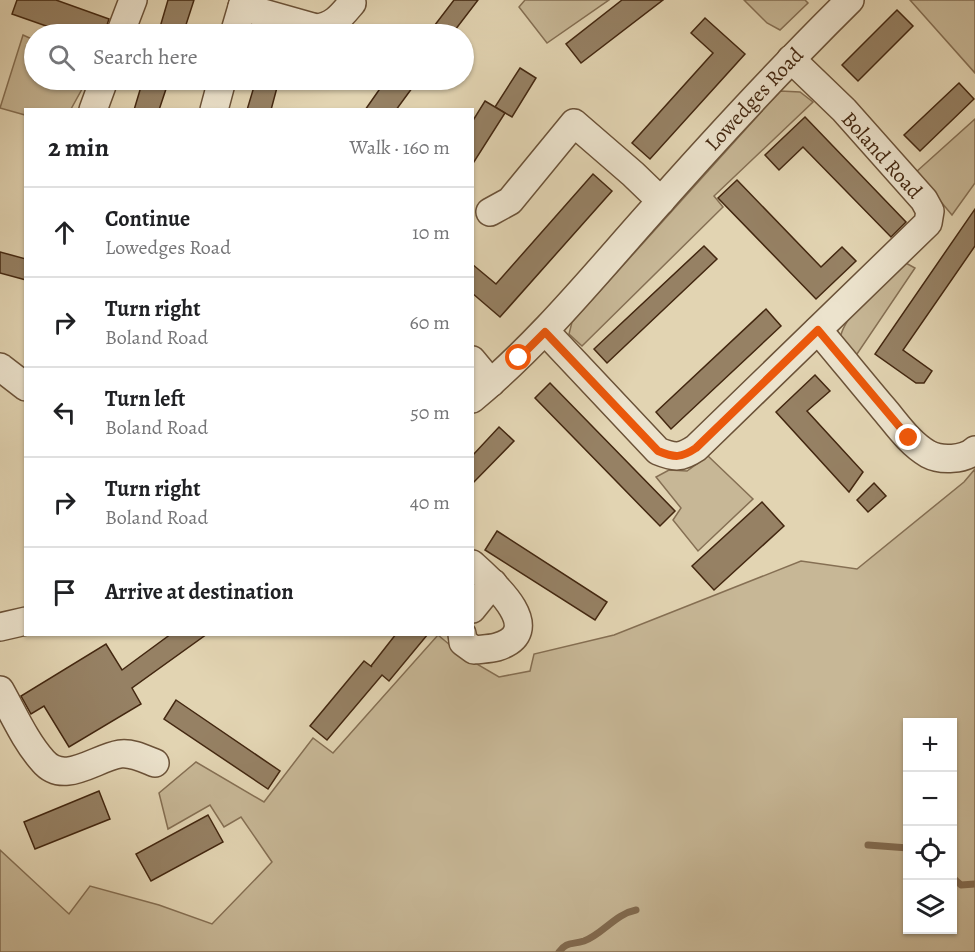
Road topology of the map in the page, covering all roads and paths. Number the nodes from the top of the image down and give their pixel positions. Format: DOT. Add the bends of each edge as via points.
graph roads {
  1 [pos="133,0"];
  2 [pos="850,0"];
  3 [pos="243,3"];
  4 [pos="352,3"];
  5 [pos="124,24"];
  6 [pos="237,24"];
  7 [pos="304,24"];
  8 [pos="331,24"];
  9 [pos="792,59"];
  10 [pos="100,90"];
  11 [pos="219,90"];
  12 [pos="94,108"];
  13 [pos="215,108"];
  14 [pos="661,201"];
  15 [pos="490,212"];
  16 [pos="818,330"];
  17 [pos="545,332"];
  18 [pos="474,366"];
  19 [pos="0,367"];
  20 [pos="24,385"];
  21 [pos="482,391"];
  22 [pos="975,450"];
  23 [pos="474,566"];
  24 [pos="493,583"];
  25 [pos="474,607"];
  26 [pos="24,621"];
  27 [pos="0,627"];
  28 [pos="462,636"];
  29 [pos="0,690"];
  30 [pos="156,763"];
  1 -- 5 [label="street"];
  2 -- 9 [label="street, Lowedges Road"];
  3 -- 6 [label="street"];
  3 -- 7 [label="street"];
  4 -- 8 [label="street"];
  9 -- 14 [label="street, Lowedges Road"];
  9 -- 16 [label="street, Boland Road" via="843,110 930,211 928,223"];
  10 -- 12 [label="street"];
  11 -- 13 [label="street"];
  14 -- 15 [label="street" via="581,116 510,201"];
  14 -- 17 [label="street, Lowedges Road"];
  16 -- 17 [label="street, Boland Road" via="684,456 658,451"];
  16 -- 22 [label="street" via="909,438 928,454 956,458"];
  17 -- 21 [label="street, Lowedges Road"];
  18 -- 21 [label="street"];
  19 -- 20 [label="street"];
  23 -- 24 [label="street"];
  24 -- 25 [label="street"];
  24 -- 28 [label="street" via="518,617 515,637 497,647 474,650 463,642"];
  26 -- 27 [label="street"];
  29 -- 30 [label="street" via="34,749 55,771 67,772 122,753"];
}
